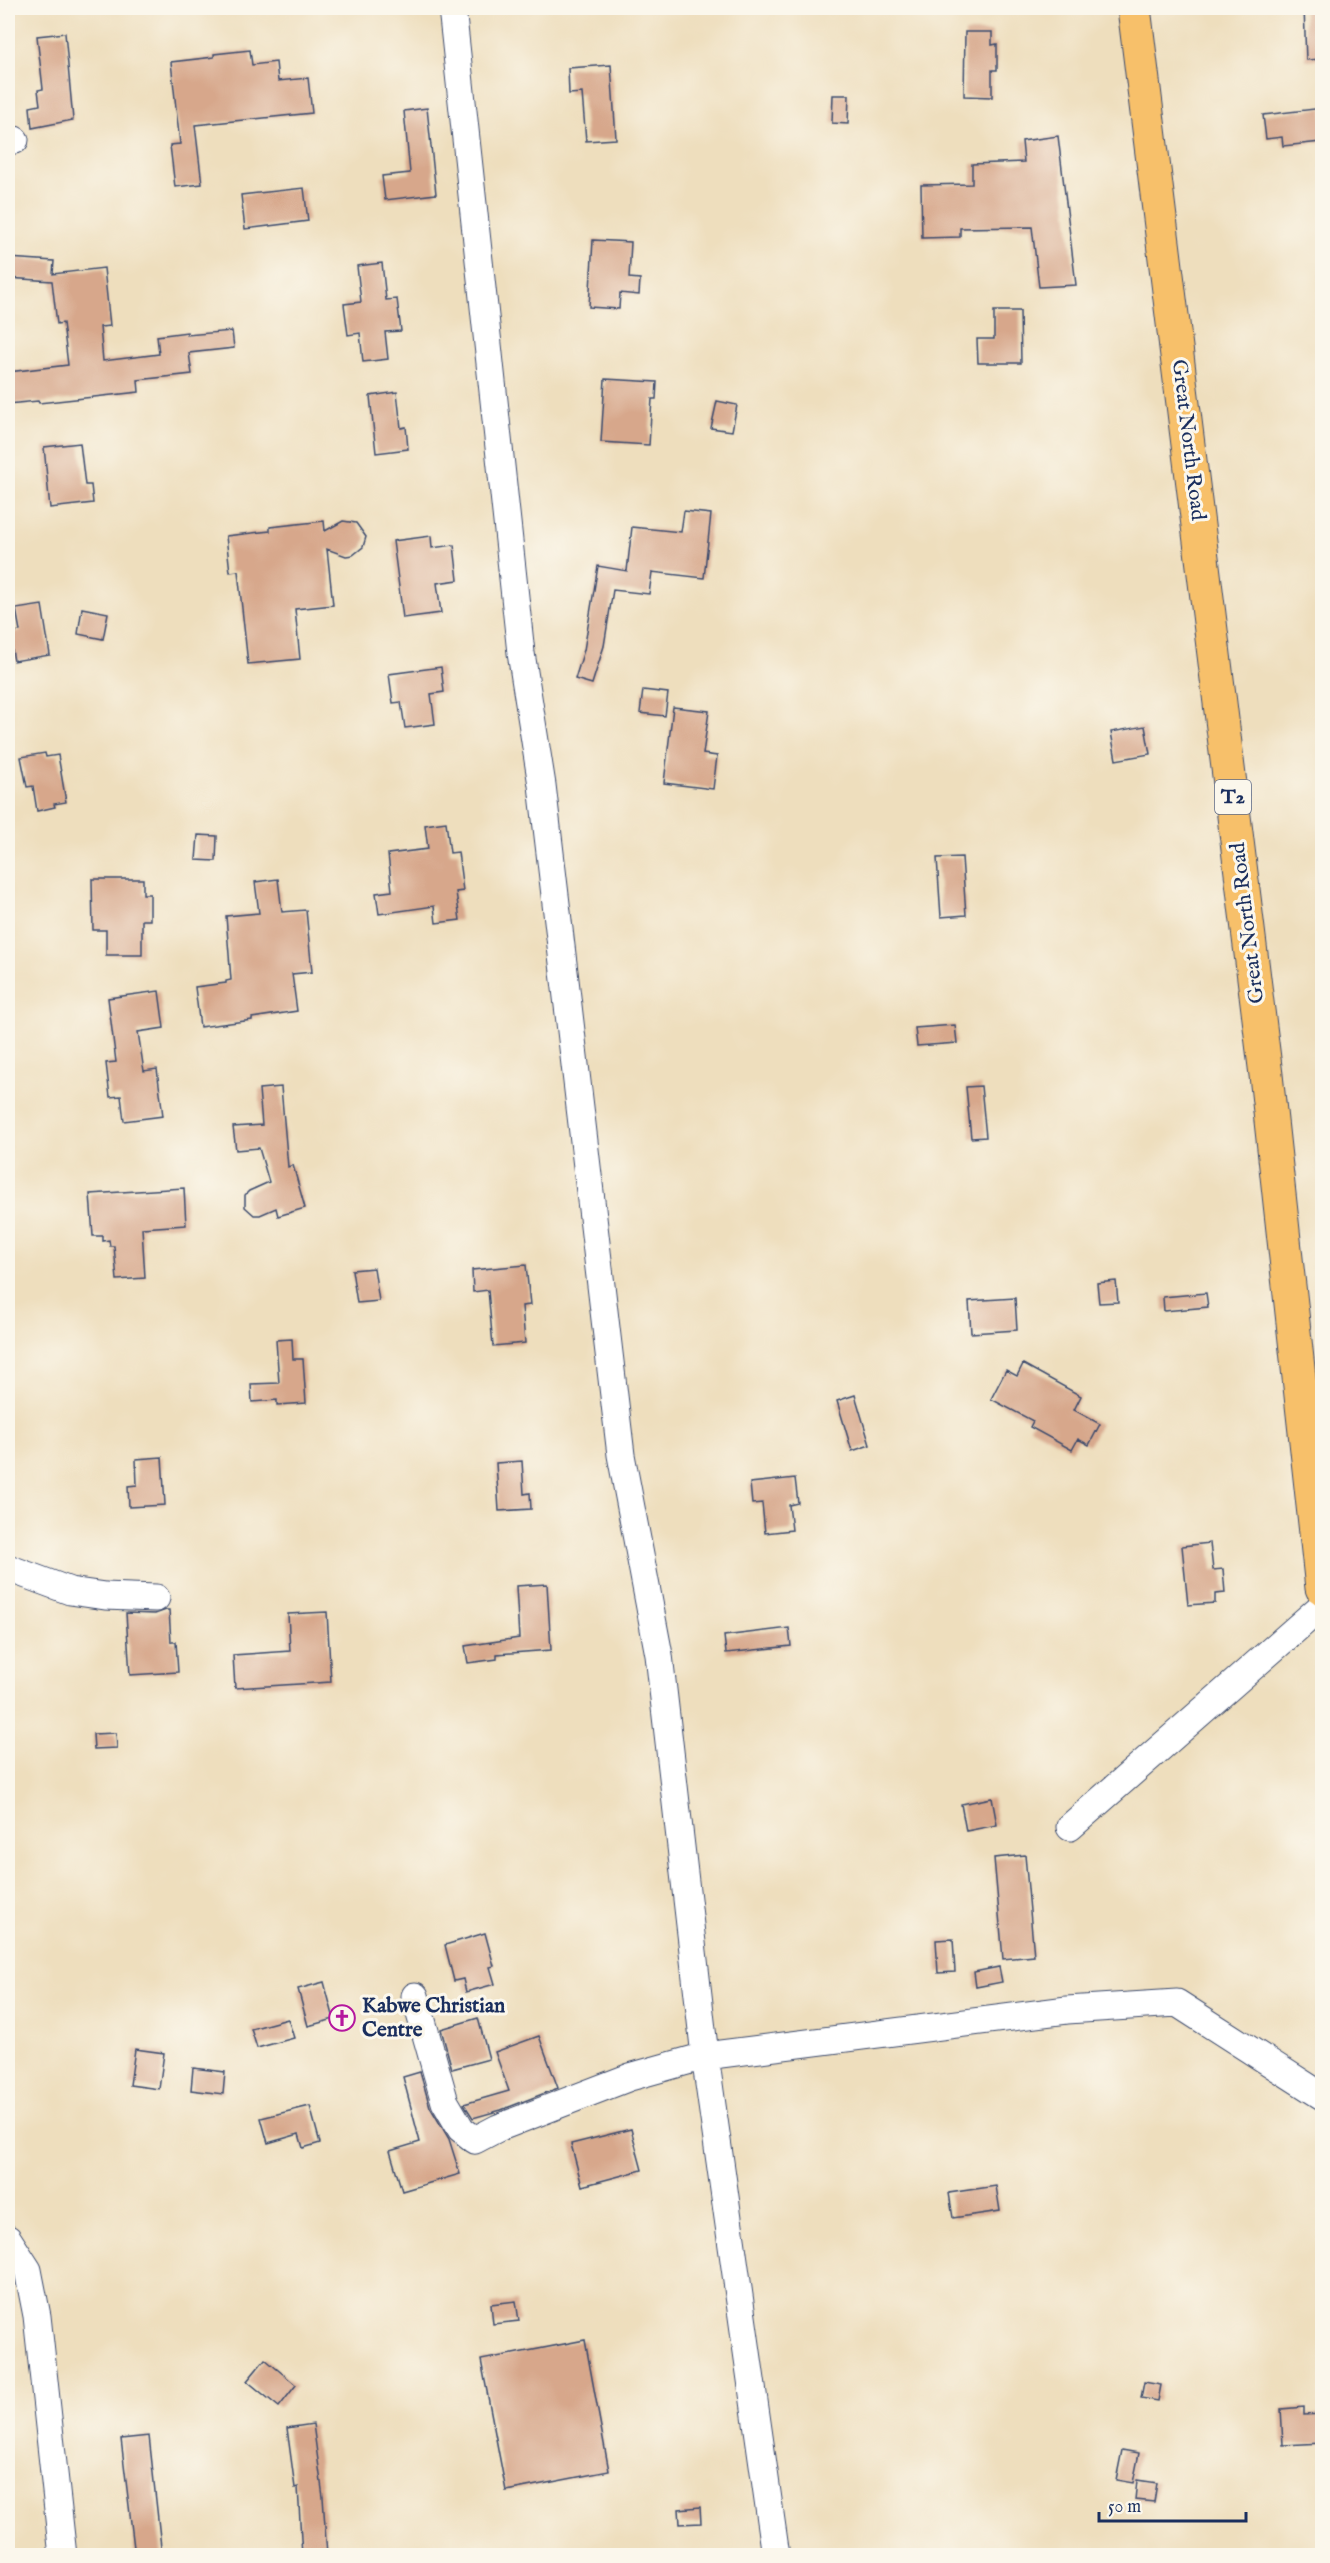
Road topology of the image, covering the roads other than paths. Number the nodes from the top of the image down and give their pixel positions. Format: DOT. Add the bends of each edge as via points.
graph roads {
  1 [pos="452,8"];
  2 [pos="1134,8"];
  3 [pos="8,1568"];
  4 [pos="1323,1588"];
  5 [pos="156,1598"];
  6 [pos="1323,1606"];
  7 [pos="1070,1827"];
  8 [pos="416,1996"];
  9 [pos="705,2056"];
  10 [pos="1323,2096"];
  11 [pos="8,2239"];
  12 [pos="63,2556"];
  13 [pos="776,2556"];
  1 -- 9 [label="street" via="520,653 542,785 621,1455 659,1655"];
  2 -- 4 [label="highway, Great North Road / T2" via="1265,1064"];
  3 -- 5 [label="street" via="70,1591"];
  6 -- 7 [label="street"];
  8 -- 9 [label="street" via="445,2102 461,2129 475,2140 630,2077"];
  9 -- 10 [label="street" via="1067,2010 1177,2003"];
  9 -- 13 [label="street"];
  11 -- 12 [label="street" via="28,2270 37,2316"];
}
